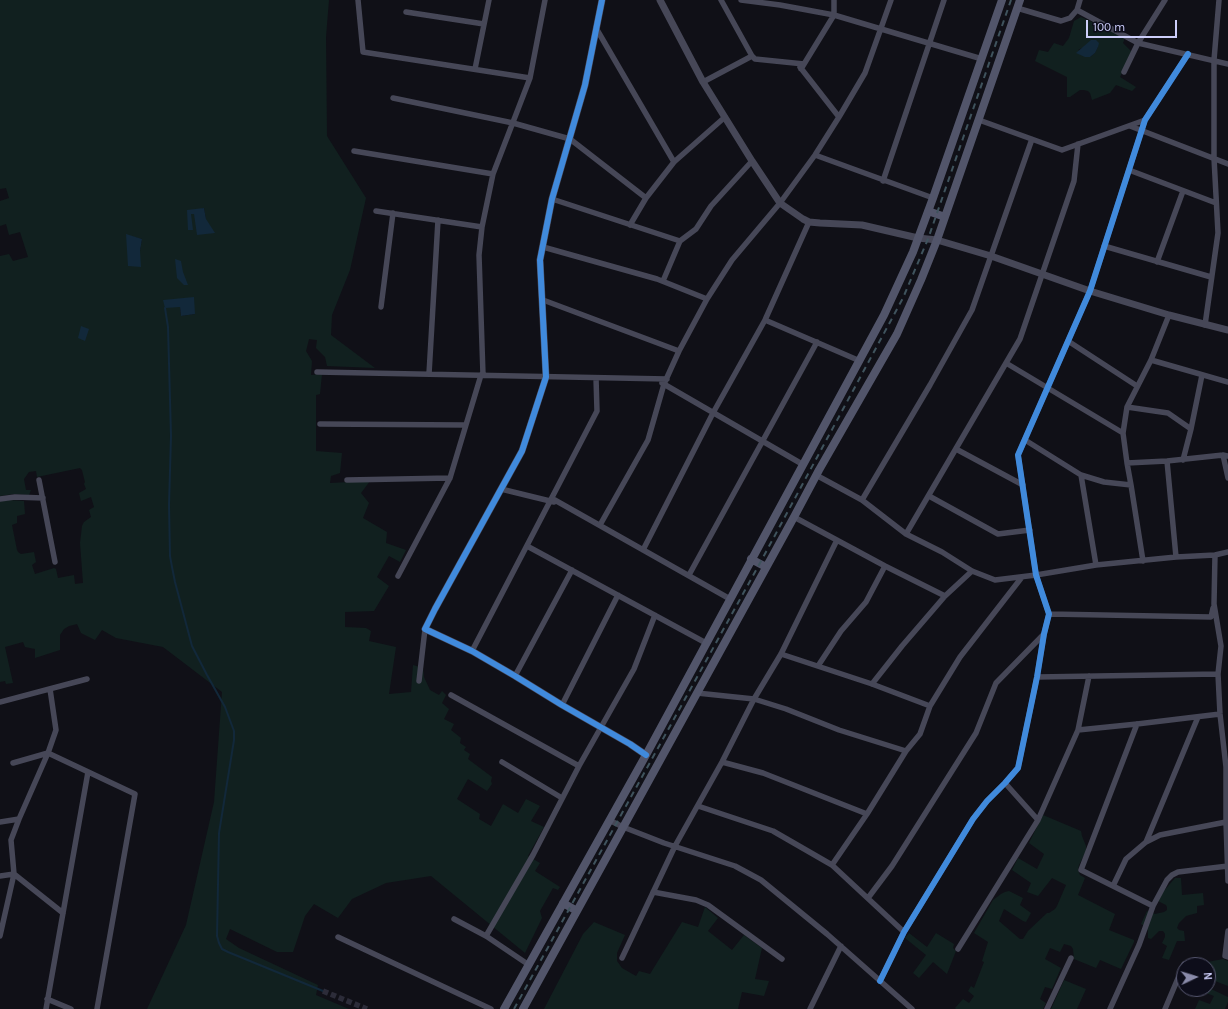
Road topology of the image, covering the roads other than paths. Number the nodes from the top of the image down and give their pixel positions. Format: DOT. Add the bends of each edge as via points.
graph roads {
  1 [pos="358,0"];
  2 [pos="489,0"];
  3 [pos="545,0"];
  4 [pos="602,0"];
  5 [pos="660,0"];
  6 [pos="721,0"];
  7 [pos="742,0"];
  8 [pos="834,0"];
  9 [pos="891,0"];
  10 [pos="944,0"];
  11 [pos="1002,0"];
  12 [pos="1020,0"];
  13 [pos="1080,0"];
  14 [pos="1165,0"];
  15 [pos="1219,0"];
  16 [pos="780,3"];
  17 [pos="1018,8"];
  18 [pos="1077,10"];
  19 [pos="406,12"];
  20 [pos="834,15"];
  21 [pos="484,24"];
  22 [pos="596,28"];
  23 [pos="880,30"];
  24 [pos="1138,43"];
  25 [pos="929,44"];
  26 [pos="1188,54"];
  27 [pos="752,56"];
  28 [pos="982,60"];
  29 [pos="1214,60"];
  30 [pos="1228,64"];
  31 [pos="801,65"];
  32 [pos="475,69"];
  33 [pos="1124,72"];
  34 [pos="530,78"];
  35 [pos="702,82"];
  36 [pos="393,98"];
  37 [pos="725,117"];
  38 [pos="839,117"];
  39 [pos="978,120"];
  40 [pos="1145,120"];
  41 [pos="513,122"];
  42 [pos="1130,126"];
  43 [pos="1142,130"];
  44 [pos="570,139"];
  45 [pos="1032,139"];
  46 [pos="1078,144"];
  47 [pos="354,151"];
  48 [pos="815,155"];
  49 [pos="1214,158"];
  50 [pos="752,161"];
  51 [pos="674,162"];
  52 [pos="1228,164"];
  53 [pos="1129,170"];
  54 [pos="493,174"];
  55 [pos="883,180"];
  56 [pos="1183,190"];
  57 [pos="646,198"];
  58 [pos="933,198"];
  59 [pos="552,199"];
  60 [pos="780,203"];
  61 [pos="1216,203"];
  62 [pos="376,211"];
  63 [pos="928,211"];
  64 [pos="393,213"];
  65 [pos="945,217"];
  66 [pos="438,220"];
  67 [pos="809,222"];
  68 [pos="630,225"];
  69 [pos="482,227"];
  70 [pos="918,238"];
  71 [pos="937,240"];
  72 [pos="680,241"];
  73 [pos="1104,246"];
  74 [pos="543,247"];
  75 [pos="991,256"];
  76 [pos="1158,262"];
  77 [pos="1042,273"];
  78 [pos="1211,277"];
  79 [pos="663,281"];
  80 [pos="1090,290"];
  81 [pos="707,299"];
  82 [pos="543,300"];
  83 [pos="381,307"];
  84 [pos="1169,315"];
  85 [pos="765,320"];
  86 [pos="1205,324"];
  87 [pos="1228,330"];
  88 [pos="817,342"];
  89 [pos="1068,342"];
  90 [pos="679,351"];
  91 [pos="1151,360"];
  92 [pos="860,361"];
  93 [pos="1006,363"];
  94 [pos="317,372"];
  95 [pos="429,374"];
  96 [pos="482,375"];
  97 [pos="1202,375"];
  98 [pos="546,377"];
  99 [pos="596,378"];
  100 [pos="665,382"];
  101 [pos="1228,382"];
  102 [pos="1137,386"];
  103 [pos="1048,388"];
  104 [pos="1127,408"];
  105 [pos="713,413"];
  106 [pos="320,424"];
  107 [pos="465,425"];
  108 [pos="1191,429"];
  109 [pos="1123,433"];
  110 [pos="1025,440"];
  111 [pos="763,441"];
  112 [pos="956,449"];
  113 [pos="1225,455"];
  114 [pos="1183,460"];
  115 [pos="1167,461"];
  116 [pos="1127,463"];
  117 [pos="802,464"];
  118 [pos="816,475"];
  119 [pos="1081,475"];
  120 [pos="450,478"];
  121 [pos="1228,478"];
  122 [pos="39,480"];
  123 [pos="347,480"];
  124 [pos="1023,485"];
  125 [pos="1131,485"];
  126 [pos="501,489"];
  127 [pos="929,496"];
  128 [pos="43,498"];
  129 [pos="0,499"];
  130 [pos="552,500"];
  131 [pos="862,500"];
  132 [pos="794,517"];
  133 [pos="600,525"];
  134 [pos="1030,530"];
  135 [pos="906,534"];
  136 [pos="837,540"];
  137 [pos="527,546"];
  138 [pos="643,550"];
  139 [pos="1228,552"];
  140 [pos="1215,555"];
  141 [pos="1176,557"];
  142 [pos="751,559"];
  143 [pos="1143,561"];
  144 [pos="55,562"];
  145 [pos="1096,565"];
  146 [pos="885,566"];
  147 [pos="766,567"];
  148 [pos="572,570"];
  149 [pos="972,571"];
  150 [pos="689,575"];
  151 [pos="1036,575"];
  152 [pos="398,576"];
  153 [pos="1022,577"];
  154 [pos="618,595"];
  155 [pos="945,596"];
  156 [pos="730,599"];
  157 [pos="1214,604"];
  158 [pos="1049,614"];
  159 [pos="655,615"];
  160 [pos="426,629"];
  161 [pos="1044,634"];
  162 [pos="706,643"];
  163 [pos="472,651"];
  164 [pos="781,654"];
  165 [pos="818,666"];
  166 [pos="1218,674"];
  167 [pos="514,676"];
  168 [pos="1089,676"];
  169 [pos="1037,677"];
  170 [pos="88,678"];
  171 [pos="419,681"];
  172 [pos="872,684"];
  173 [pos="50,689"];
  174 [pos="697,693"];
  175 [pos="451,695"];
  176 [pos="754,699"];
  177 [pos="0,702"];
  178 [pos="562,705"];
  179 [pos="930,706"];
  180 [pos="1220,714"];
  181 [pos="1198,717"];
  182 [pos="1137,724"];
  183 [pos="601,726"];
  184 [pos="1078,730"];
  185 [pos="651,746"];
  186 [pos="906,751"];
  187 [pos="48,753"];
  188 [pos="664,753"];
  189 [pos="646,755"];
  190 [pos="502,762"];
  191 [pos="722,762"];
  192 [pos="13,763"];
  193 [pos="579,766"];
  194 [pos="88,772"];
  195 [pos="1005,783"];
  196 [pos="562,798"];
  197 [pos="698,806"];
  198 [pos="867,814"];
  199 [pos="19,819"];
  200 [pos="609,820"];
  201 [pos="1038,820"];
  202 [pos="0,822"];
  203 [pos="1226,822"];
  204 [pos="623,827"];
  205 [pos="1146,842"];
  206 [pos="675,846"];
  207 [pos="832,865"];
  208 [pos="1228,866"];
  209 [pos="14,874"];
  210 [pos="0,876"];
  211 [pos="1228,881"];
  212 [pos="1113,886"];
  213 [pos="653,892"];
  214 [pos="868,898"];
  215 [pos="563,903"];
  216 [pos="1153,906"];
  217 [pos="577,911"];
  218 [pos="63,912"];
  219 [pos="454,919"];
  220 [pos="1228,931"];
  221 [pos="904,932"];
  222 [pos="0,936"];
  223 [pos="486,936"];
  224 [pos="338,937"];
  225 [pos="841,946"];
  226 [pos="958,949"];
  227 [pos="1228,957"];
  228 [pos="622,958"];
  229 [pos="1071,958"];
  230 [pos="782,959"];
  231 [pos="529,965"];
  232 [pos="880,980"];
  233 [pos="1176,983"];
  234 [pos="48,999"];
  235 [pos="46,1009"];
  236 [pos="71,1009"];
  237 [pos="96,1009"];
  238 [pos="490,1009"];
  239 [pos="504,1009"];
  240 [pos="523,1009"];
  241 [pos="810,1009"];
  242 [pos="912,1009"];
  243 [pos="1047,1009"];
  244 [pos="1110,1009"];
  245 [pos="1165,1009"];
  1 -- 32 [label="street" via="363,52"];
  2 -- 21 [label="street"];
  3 -- 34 [label="street"];
  4 -- 22 [label="street"];
  5 -- 35 [label="street"];
  6 -- 27 [label="street"];
  7 -- 16 [label="street"];
  8 -- 20 [label="street"];
  9 -- 23 [label="street"];
  10 -- 25 [label="street"];
  11 -- 28 [label="main road"];
  12 -- 17 [label="main road"];
  13 -- 18 [label="street"];
  14 -- 24 [label="street"];
  15 -- 29 [label="street"];
  16 -- 20 [label="street"];
  17 -- 18 [label="street" via="1061,21 1070,18"];
  17 -- 39 [label="main road"];
  18 -- 24 [label="street"];
  19 -- 21 [label="street"];
  20 -- 23 [label="street"];
  20 -- 31 [label="street"];
  21 -- 32 [label="street"];
  22 -- 44 [label="street" via="584,91"];
  22 -- 51 [label="street"];
  23 -- 25 [label="street"];
  23 -- 38 [label="street" via="864,73"];
  24 -- 26 [label="street"];
  24 -- 33 [label="street"];
  25 -- 28 [label="street"];
  25 -- 55 [label="street"];
  26 -- 29 [label="street"];
  26 -- 40 [label="street"];
  27 -- 31 [label="street" via="755,59"];
  27 -- 35 [label="street"];
  28 -- 58 [label="main road"];
  29 -- 30 [label="street"];
  29 -- 49 [label="street"];
  31 -- 38 [label="street"];
  32 -- 34 [label="street"];
  34 -- 41 [label="street"];
  35 -- 37 [label="street"];
  36 -- 41 [label="street"];
  37 -- 50 [label="street"];
  37 -- 51 [label="street"];
  38 -- 48 [label="street"];
  39 -- 45 [label="street"];
  39 -- 65 [label="main road"];
  40 -- 42 [label="street"];
  40 -- 43 [label="street"];
  41 -- 44 [label="street"];
  41 -- 54 [label="street"];
  42 -- 43 [label="street"];
  42 -- 46 [label="street"];
  43 -- 49 [label="street"];
  43 -- 53 [label="street"];
  44 -- 57 [label="street"];
  44 -- 59 [label="street"];
  45 -- 46 [label="street" via="1062,150"];
  45 -- 75 [label="street"];
  46 -- 77 [label="street" via="1074,181"];
  47 -- 54 [label="street"];
  48 -- 55 [label="street"];
  48 -- 60 [label="street"];
  49 -- 52 [label="street"];
  49 -- 61 [label="street"];
  50 -- 60 [label="street"];
  50 -- 72 [label="street" via="711,206 696,229"];
  51 -- 57 [label="street"];
  53 -- 56 [label="street"];
  53 -- 73 [label="street"];
  54 -- 69 [label="street"];
  55 -- 58 [label="street"];
  56 -- 61 [label="street"];
  56 -- 76 [label="street"];
  57 -- 68 [label="street"];
  58 -- 63 [label="main road"];
  59 -- 68 [label="street"];
  59 -- 74 [label="street"];
  60 -- 67 [label="street"];
  60 -- 81 [label="street" via="732,260"];
  61 -- 78 [label="street" via="1218,233"];
  62 -- 64 [label="street"];
  63 -- 65 [label="main road"];
  63 -- 70 [label="main road"];
  64 -- 66 [label="street"];
  64 -- 83 [label="street"];
  65 -- 71 [label="main road"];
  66 -- 69 [label="street"];
  66 -- 95 [label="street"];
  67 -- 70 [label="street" via="862,225"];
  67 -- 85 [label="street"];
  68 -- 72 [label="street"];
  69 -- 96 [label="street" via="479,255"];
  70 -- 71 [label="street"];
  70 -- 92 [label="main road"];
  71 -- 75 [label="street"];
  71 -- 118 [label="main road" via="898,334"];
  72 -- 79 [label="street"];
  73 -- 76 [label="street"];
  73 -- 80 [label="street"];
  74 -- 79 [label="street"];
  74 -- 82 [label="street" via="540,260"];
  75 -- 77 [label="street"];
  75 -- 131 [label="street" via="972,310"];
  76 -- 78 [label="street"];
  77 -- 80 [label="street"];
  77 -- 93 [label="street" via="1020,339"];
  78 -- 86 [label="street"];
  79 -- 81 [label="street"];
  80 -- 84 [label="street"];
  80 -- 89 [label="street"];
  81 -- 90 [label="street"];
  82 -- 90 [label="street"];
  82 -- 98 [label="street"];
  84 -- 86 [label="street"];
  84 -- 91 [label="street"];
  85 -- 88 [label="street"];
  85 -- 105 [label="street"];
  86 -- 87 [label="street"];
  88 -- 92 [label="street"];
  88 -- 111 [label="street"];
  89 -- 102 [label="street"];
  89 -- 103 [label="street"];
  90 -- 100 [label="street"];
  91 -- 97 [label="street"];
  91 -- 102 [label="street"];
  92 -- 117 [label="main road"];
  93 -- 103 [label="street"];
  93 -- 112 [label="street"];
  94 -- 95 [label="street"];
  95 -- 96 [label="street"];
  96 -- 98 [label="street"];
  96 -- 107 [label="street"];
  97 -- 101 [label="street"];
  97 -- 108 [label="street"];
  98 -- 99 [label="street"];
  98 -- 126 [label="street" via="522,451"];
  99 -- 100 [label="street" via="655,379"];
  99 -- 130 [label="street" via="598,411"];
  100 -- 105 [label="street"];
  100 -- 133 [label="street" via="648,440"];
  102 -- 104 [label="street"];
  103 -- 109 [label="street"];
  103 -- 110 [label="street"];
  104 -- 108 [label="street" via="1168,413"];
  104 -- 109 [label="street"];
  105 -- 111 [label="street"];
  105 -- 138 [label="street"];
  106 -- 107 [label="street"];
  107 -- 120 [label="street"];
  108 -- 114 [label="street"];
  109 -- 116 [label="street"];
  110 -- 119 [label="street"];
  110 -- 124 [label="street" via="1018,455"];
  111 -- 117 [label="street"];
  111 -- 150 [label="street"];
  112 -- 124 [label="street"];
  112 -- 127 [label="street"];
  113 -- 114 [label="street"];
  113 -- 121 [label="street"];
  114 -- 115 [label="street"];
  115 -- 116 [label="street"];
  115 -- 141 [label="street"];
  116 -- 125 [label="street"];
  117 -- 142 [label="main road"];
  118 -- 131 [label="street"];
  118 -- 132 [label="main road"];
  119 -- 125 [label="street" via="1104,482"];
  119 -- 145 [label="street"];
  120 -- 123 [label="street"];
  120 -- 152 [label="street"];
  122 -- 128 [label="street"];
  124 -- 134 [label="street"];
  125 -- 143 [label="street"];
  126 -- 130 [label="street"];
  126 -- 160 [label="street"];
  127 -- 134 [label="street" via="998,534"];
  127 -- 135 [label="street"];
  128 -- 129 [label="street"];
  128 -- 144 [label="street"];
  130 -- 133 [label="street"];
  130 -- 137 [label="street"];
  131 -- 135 [label="street"];
  132 -- 136 [label="street"];
  132 -- 147 [label="main road"];
  133 -- 138 [label="street"];
  134 -- 151 [label="street"];
  135 -- 149 [label="street"];
  136 -- 146 [label="street"];
  136 -- 164 [label="street"];
  137 -- 148 [label="street"];
  137 -- 163 [label="street"];
  138 -- 150 [label="street"];
  139 -- 140 [label="street"];
  140 -- 141 [label="street"];
  140 -- 157 [label="street"];
  141 -- 143 [label="street"];
  142 -- 147 [label="main road"];
  142 -- 156 [label="main road"];
  143 -- 145 [label="street"];
  145 -- 151 [label="street"];
  146 -- 155 [label="street"];
  146 -- 165 [label="street" via="866,602 841,631"];
  147 -- 174 [label="main road"];
  148 -- 154 [label="street"];
  148 -- 167 [label="street"];
  149 -- 153 [label="street" via="995,580"];
  149 -- 155 [label="street"];
  150 -- 156 [label="street"];
  151 -- 153 [label="street"];
  151 -- 158 [label="street"];
  153 -- 179 [label="street" via="960,657"];
  154 -- 159 [label="street"];
  154 -- 178 [label="street"];
  155 -- 172 [label="street"];
  156 -- 162 [label="main road"];
  157 -- 158 [label="street" via="1211,617"];
  157 -- 166 [label="street" via="1221,646"];
  158 -- 161 [label="street"];
  159 -- 162 [label="street"];
  159 -- 183 [label="street" via="634,669"];
  160 -- 163 [label="street"];
  160 -- 171 [label="street"];
  161 -- 169 [label="street"];
  161 -- 214 [label="street" via="996,683 976,733 892,866"];
  162 -- 185 [label="main road"];
  163 -- 167 [label="street"];
  164 -- 165 [label="street"];
  164 -- 176 [label="street"];
  165 -- 172 [label="street"];
  166 -- 168 [label="street"];
  166 -- 180 [label="street"];
  167 -- 178 [label="street"];
  168 -- 169 [label="street"];
  168 -- 184 [label="street"];
  169 -- 195 [label="street" via="1018,768"];
  170 -- 173 [label="street"];
  172 -- 179 [label="street"];
  173 -- 177 [label="street"];
  173 -- 187 [label="street" via="56,730"];
  174 -- 176 [label="street"];
  174 -- 188 [label="main road"];
  175 -- 193 [label="street"];
  176 -- 186 [label="street"];
  176 -- 191 [label="street"];
  178 -- 183 [label="street"];
  179 -- 186 [label="street" via="920,734"];
  180 -- 181 [label="street"];
  180 -- 203 [label="street" via="1226,768"];
  181 -- 182 [label="street"];
  181 -- 205 [label="street"];
  182 -- 184 [label="street"];
  182 -- 212 [label="street" via="1082,870"];
  183 -- 189 [label="street"];
  183 -- 193 [label="street"];
  184 -- 201 [label="street"];
  185 -- 188 [label="main road"];
  185 -- 189 [label="main road"];
  186 -- 198 [label="street"];
  187 -- 192 [label="street"];
  187 -- 194 [label="street"];
  187 -- 199 [label="street"];
  188 -- 204 [label="main road"];
  189 -- 200 [label="main road"];
  190 -- 196 [label="street"];
  191 -- 197 [label="street"];
  191 -- 198 [label="street" via="763,773"];
  193 -- 196 [label="street"];
  194 -- 218 [label="street"];
  194 -- 237 [label="street" via="135,794"];
  195 -- 201 [label="street"];
  195 -- 221 [label="street" via="973,819"];
  196 -- 223 [label="street" via="533,855"];
  197 -- 206 [label="street"];
  197 -- 207 [label="street" via="774,831"];
  198 -- 207 [label="street"];
  199 -- 202 [label="street"];
  199 -- 209 [label="street" via="11,840"];
  200 -- 204 [label="street"];
  200 -- 215 [label="main road"];
  201 -- 226 [label="street"];
  203 -- 205 [label="street" via="1160,835"];
  203 -- 208 [label="street"];
  204 -- 206 [label="street"];
  204 -- 217 [label="main road"];
  205 -- 212 [label="street" via="1126,859"];
  206 -- 213 [label="street"];
  206 -- 225 [label="street" via="735,866 755,877"];
  207 -- 214 [label="street"];
  208 -- 211 [label="street"];
  208 -- 216 [label="street" via="1183,871 1172,875"];
  209 -- 210 [label="street"];
  209 -- 218 [label="street"];
  209 -- 222 [label="street"];
  212 -- 216 [label="street"];
  213 -- 228 [label="street"];
  213 -- 230 [label="street" via="696,900 708,905"];
  214 -- 221 [label="street"];
  215 -- 217 [label="main road"];
  215 -- 231 [label="main road"];
  216 -- 244 [label="street" via="1139,946"];
  217 -- 240 [label="main road"];
  218 -- 234 [label="street"];
  219 -- 223 [label="street"];
  220 -- 227 [label="street" via="1225,956"];
  221 -- 232 [label="street"];
  223 -- 231 [label="street"];
  224 -- 238 [label="street"];
  225 -- 232 [label="street"];
  225 -- 241 [label="street"];
  229 -- 243 [label="street"];
  231 -- 239 [label="main road"];
  232 -- 242 [label="street"];
  233 -- 245 [label="street"];
  234 -- 235 [label="street"];
  234 -- 236 [label="street"];
}
